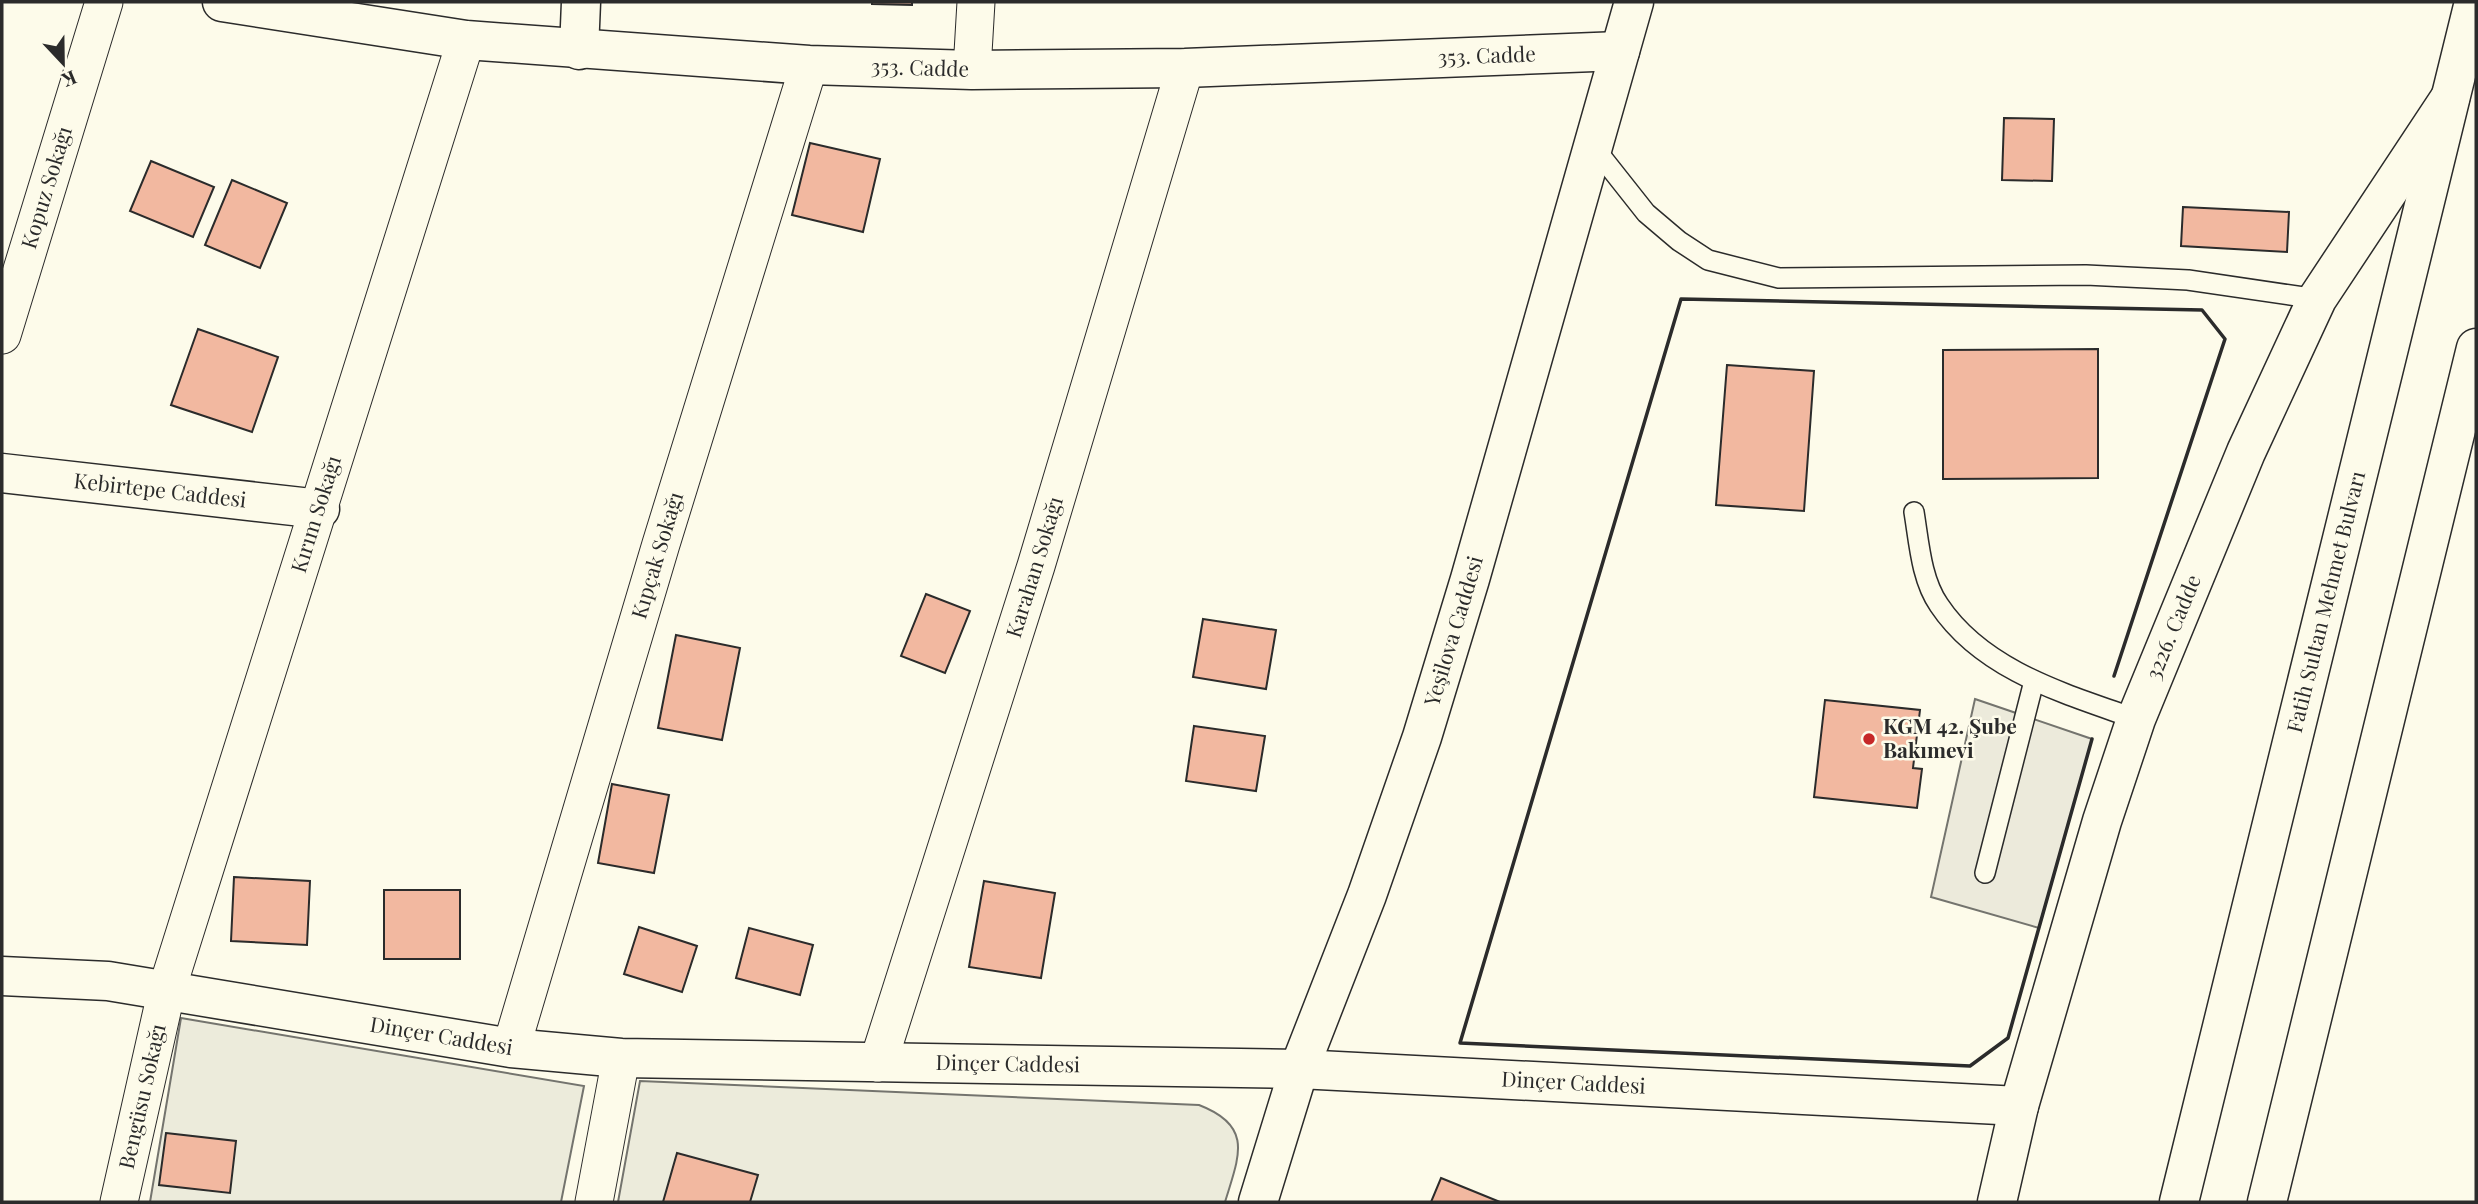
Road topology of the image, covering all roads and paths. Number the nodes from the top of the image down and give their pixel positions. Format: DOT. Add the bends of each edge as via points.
graph roads {
  1 [pos="104,2"];
  2 [pos="222,2"];
  3 [pos="581,2"];
  4 [pos="976,2"];
  5 [pos="1634,2"];
  6 [pos="2474,2"];
  7 [pos="466,40"];
  8 [pos="579,50"];
  9 [pos="1620,51"];
  10 [pos="809,65"];
  11 [pos="1185,68"];
  12 [pos="972,70"];
  13 [pos="2451,97"];
  14 [pos="1593,146"];
  15 [pos="2317,299"];
  16 [pos="2,335"];
  17 [pos="2476,348"];
  18 [pos="2,473"];
  19 [pos="320,509"];
  20 [pos="1914,512"];
  21 [pos="2034,681"];
  22 [pos="2136,719"];
  23 [pos="1984,873"];
  24 [pos="2,976"];
  25 [pos="167,989"];
  26 [pos="511,1048"];
  27 [pos="621,1058"];
  28 [pos="878,1063"];
  29 [pos="1299,1069"];
  30 [pos="2020,1106"];
  31 [pos="119,1202"];
  32 [pos="594,1202"];
  33 [pos="1258,1202"];
  34 [pos="1997,1202"];
  35 [pos="2179,1202"];
  36 [pos="2267,1202"];
  1 -- 16 [label="street, Kopuz Sokağı"];
  2 -- 7 [label="main road, 353. Cadde"];
  3 -- 8 [label="main road"];
  4 -- 12 [label="street"];
  5 -- 9 [label="main road, Yeşilova Caddesi"];
  6 -- 13 [label="main road, Fatih Sultan Mehmet Bulvarı"];
  7 -- 8 [label="main road, 353. Cadde"];
  7 -- 19 [label="street, Kırım Sokağı"];
  8 -- 10 [label="main road, 353. Cadde"];
  9 -- 11 [label="main road, 353. Cadde"];
  9 -- 14 [label="main road, Yeşilova Caddesi"];
  10 -- 12 [label="main road, 353. Cadde"];
  10 -- 26 [label="street, Kıpçak Sokağı"];
  11 -- 12 [label="main road, 353. Cadde"];
  11 -- 28 [label="street, Karahan Sokağı" via="1036,566"];
  13 -- 15 [label="main road, 3226. Cadde"];
  13 -- 35 [label="main road, Fatih Sultan Mehmet Bulvarı"];
  14 -- 15 [label="lane" via="1646,213 1679,241 1709,260 1779,278 2099,276 2188,280"];
  14 -- 29 [label="main road, Yeşilova Caddesi" via="1418,750"];
  15 -- 22 [label="main road, 3226. Cadde" via="2246,452"];
  17 -- 36 [label="main road"];
  18 -- 19 [label="main road, Kebirtepe Caddesi"];
  19 -- 25 [label="street, Kırım Sokağı"];
  20 -- 21 [label="lane" via="1925,573 1938,604 1994,659"];
  21 -- 22 [label="lane"];
  21 -- 23 [label="lane"];
  22 -- 30 [label="main road, 3226. Cadde"];
  24 -- 25 [label="main road, Dinçer Caddesi"];
  25 -- 26 [label="main road, Dinçer Caddesi"];
  25 -- 31 [label="street, Bengüsu Sokağı"];
  26 -- 27 [label="main road, Dinçer Caddesi"];
  27 -- 28 [label="main road, Dinçer Caddesi"];
  27 -- 32 [label="street"];
  28 -- 29 [label="main road, Dinçer Caddesi"];
  29 -- 30 [label="main road, Dinçer Caddesi"];
  29 -- 33 [label="main road, Yeşilova Caddesi"];
  30 -- 34 [label="main road, 3226. Cadde"];
}
